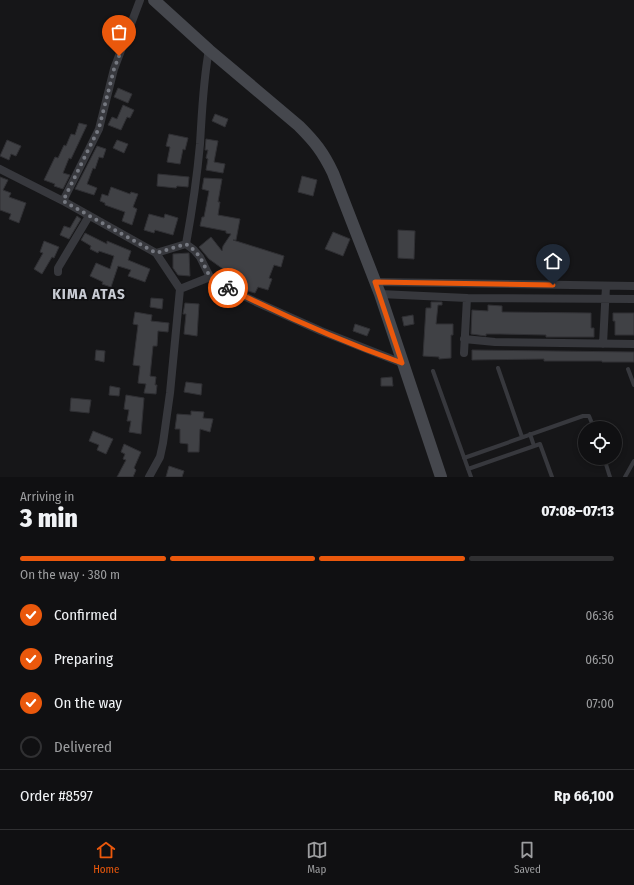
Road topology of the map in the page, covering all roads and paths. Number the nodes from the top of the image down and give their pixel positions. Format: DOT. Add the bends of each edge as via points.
graph roads {
  1 [pos="140,0"];
  2 [pos="154,0"];
  3 [pos="209,50"];
  4 [pos="0,169"];
  5 [pos="63,201"];
  6 [pos="89,216"];
  7 [pos="186,244"];
  8 [pos="156,253"];
  9 [pos="58,272"];
  10 [pos="210,277"];
  11 [pos="375,282"];
  12 [pos="606,286"];
  13 [pos="634,286"];
  14 [pos="180,289"];
  15 [pos="380,294"];
  16 [pos="467,298"];
  17 [pos="605,299"];
  18 [pos="634,299"];
  19 [pos="464,340"];
  20 [pos="603,344"];
  21 [pos="634,344"];
  22 [pos="464,353"];
  23 [pos="402,363"];
  24 [pos="498,368"];
  25 [pos="628,369"];
  26 [pos="433,371"];
  27 [pos="634,385"];
  28 [pos="591,421"];
  29 [pos="530,434"];
  30 [pos="522,437"];
  31 [pos="534,446"];
  32 [pos="464,458"];
  33 [pos="634,461"];
  34 [pos="606,465"];
  35 [pos="468,469"];
  36 [pos="149,477"];
  37 [pos="441,477"];
  38 [pos="471,477"];
  39 [pos="552,477"];
  40 [pos="610,477"];
  41 [pos="626,477"];
  1 -- 5 [label="street" via="114,69 99,128"];
  2 -- 3 [label="main road"];
  3 -- 7 [label="street"];
  3 -- 11 [label="main road" via="312,138 333,173"];
  4 -- 5 [label="street"];
  5 -- 6 [label="street"];
  6 -- 8 [label="street"];
  6 -- 9 [label="street"];
  7 -- 8 [label="street"];
  7 -- 10 [label="street" via="200,257"];
  8 -- 14 [label="street"];
  10 -- 14 [label="street"];
  10 -- 23 [label="street" via="256,302"];
  11 -- 12 [label="street"];
  11 -- 15 [label="main road"];
  12 -- 13 [label="street"];
  12 -- 17 [label="street"];
  14 -- 36 [label="street" via="163,443 160,457"];
  15 -- 16 [label="street"];
  15 -- 23 [label="main road"];
  16 -- 17 [label="street"];
  16 -- 19 [label="street"];
  17 -- 18 [label="street"];
  17 -- 20 [label="street"];
  19 -- 20 [label="street"];
  19 -- 22 [label="street"];
  20 -- 21 [label="street"];
  23 -- 37 [label="main road"];
  24 -- 30 [label="lane"];
  25 -- 27 [label="lane"];
  26 -- 32 [label="lane"];
  28 -- 29 [label="lane" via="583,416"];
  29 -- 30 [label="lane"];
  29 -- 31 [label="lane"];
  30 -- 32 [label="lane"];
  31 -- 35 [label="lane"];
  31 -- 39 [label="lane" via="540,444"];
  32 -- 35 [label="lane"];
  33 -- 41 [label="lane"];
  34 -- 40 [label="lane"];
  35 -- 38 [label="lane"];
}
